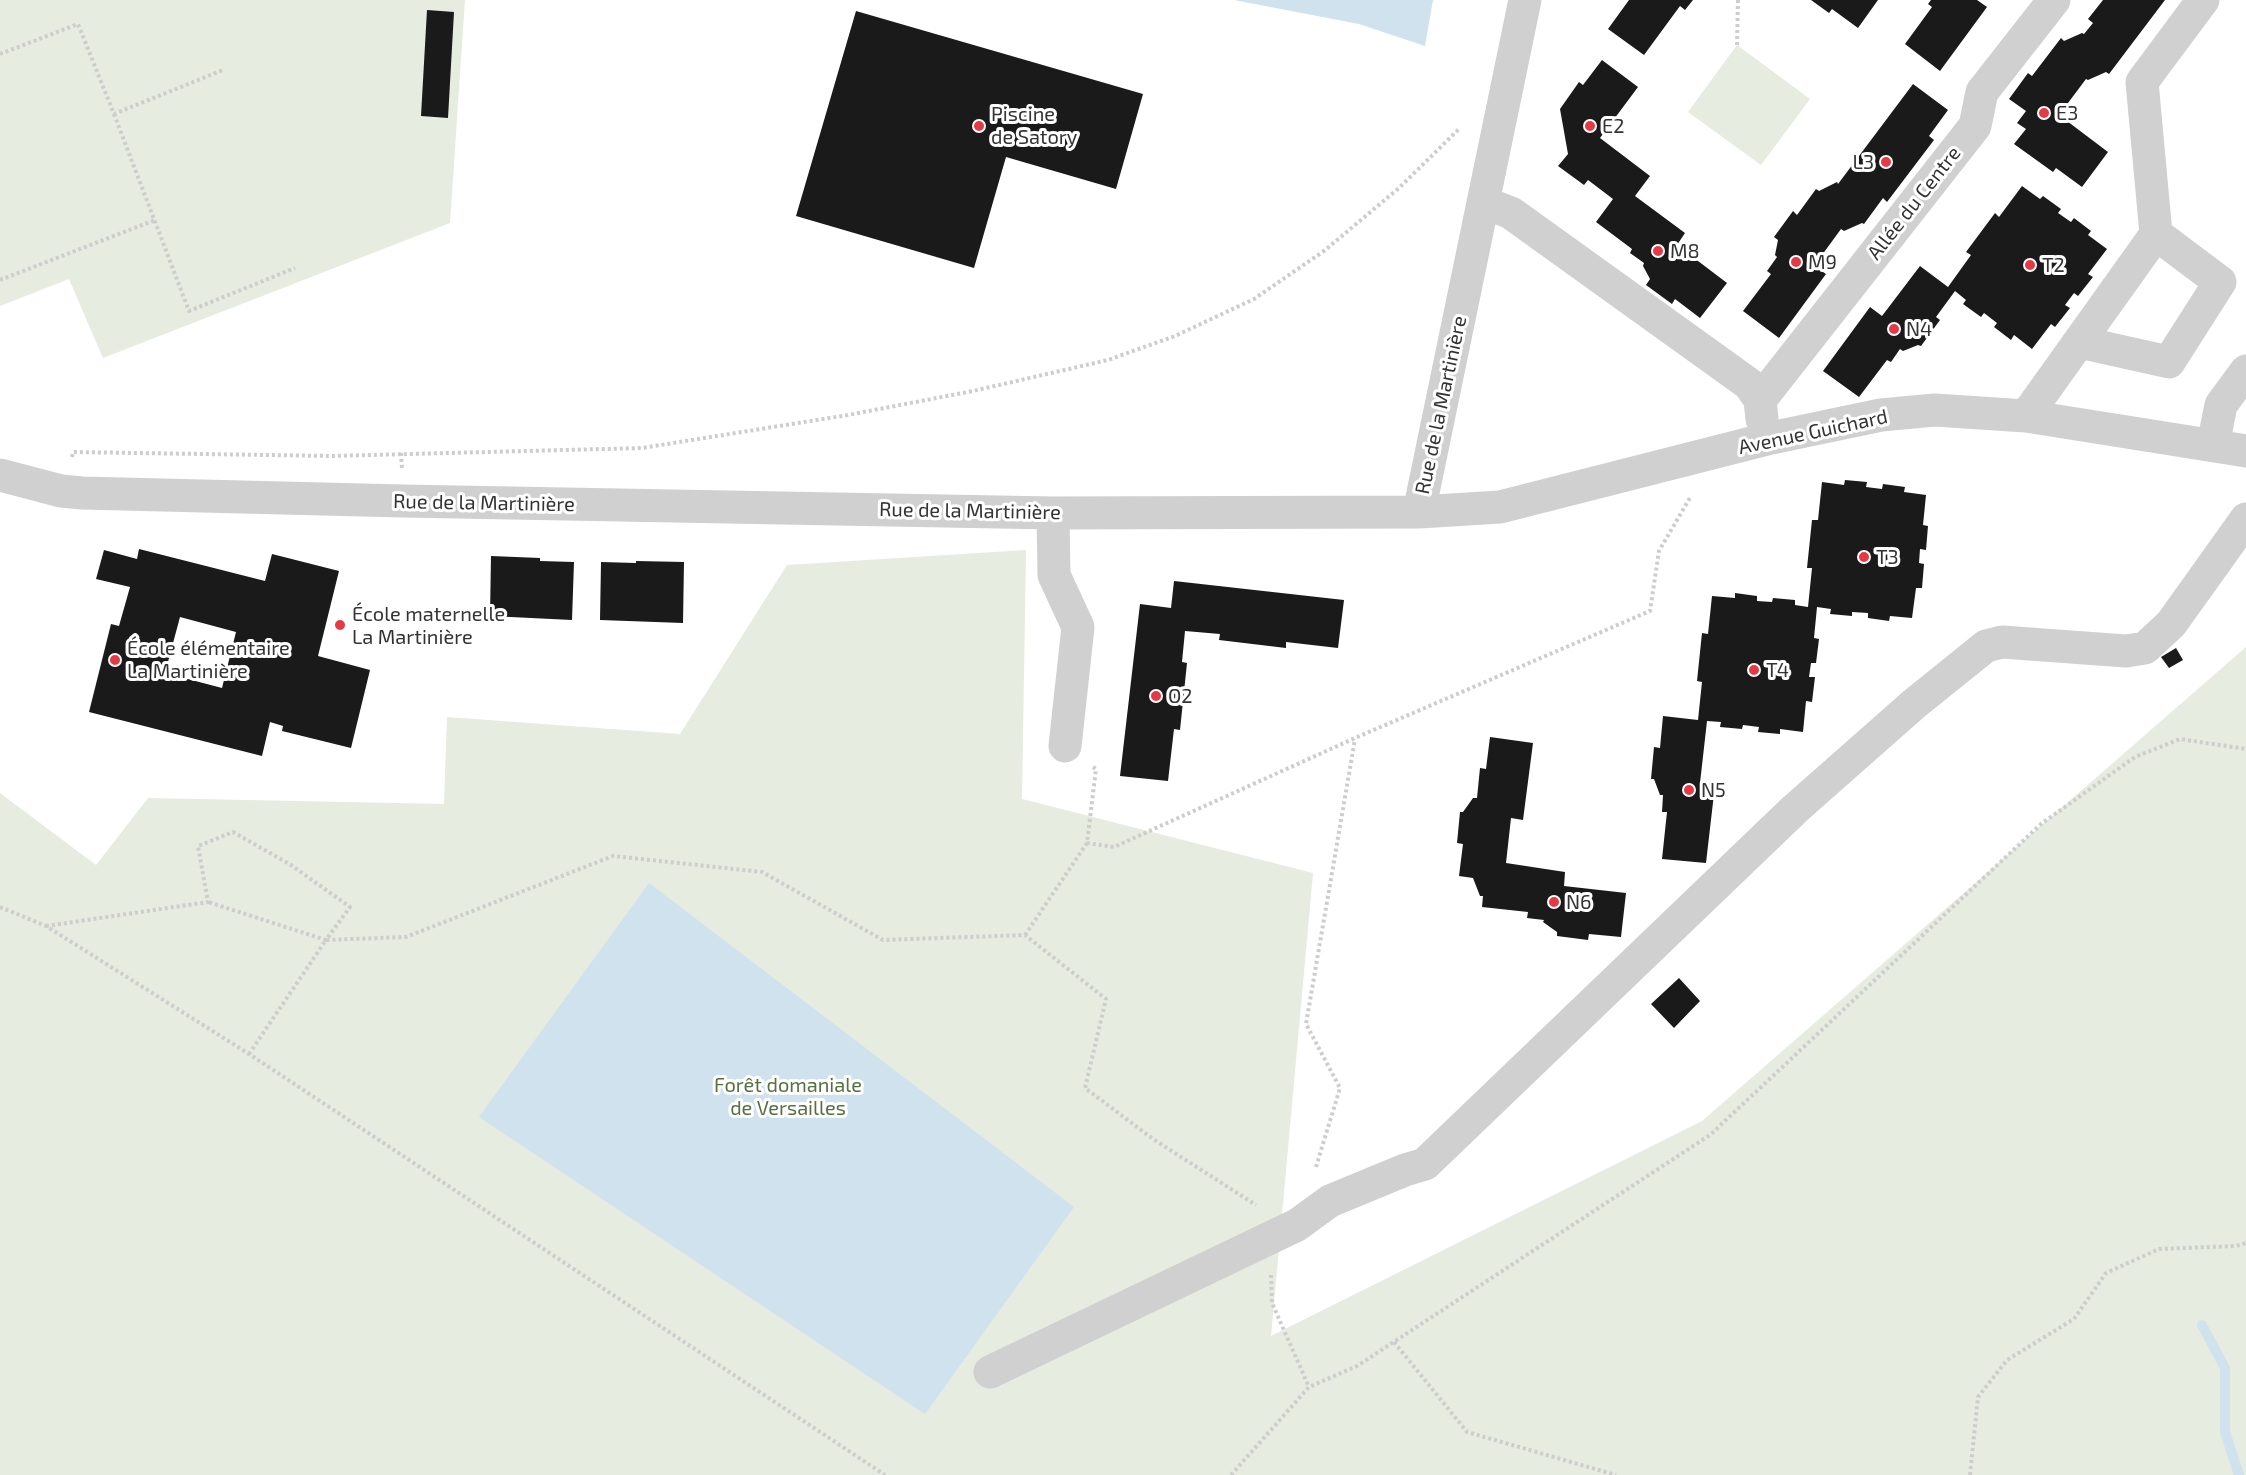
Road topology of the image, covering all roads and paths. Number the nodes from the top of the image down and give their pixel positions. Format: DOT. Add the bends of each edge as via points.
graph roads {
  1 [pos="1525,0"];
  2 [pos="1738,0"];
  3 [pos="2054,0"];
  4 [pos="2203,0"];
  5 [pos="1737,45"];
  6 [pos="0,54"];
  7 [pos="223,70"];
  8 [pos="114,114"];
  9 [pos="1462,127"];
  10 [pos="1483,202"];
  11 [pos="155,220"];
  12 [pos="2156,234"];
  13 [pos="296,268"];
  14 [pos="0,280"];
  15 [pos="2079,342"];
  16 [pos="2246,371"];
  17 [pos="1760,400"];
  18 [pos="2026,416"];
  19 [pos="1766,440"];
  20 [pos="2213,445"];
  21 [pos="2246,451"];
  22 [pos="73,452"];
  23 [pos="1716,454"];
  24 [pos="0,475"];
  25 [pos="1419,512"];
  26 [pos="1053,513"];
  27 [pos="2246,519"];
  28 [pos="1355,738"];
  29 [pos="1065,746"];
  30 [pos="2246,748"];
  31 [pos="1087,843"];
  32 [pos="208,902"];
  33 [pos="0,907"];
  34 [pos="46,926"];
  35 [pos="1024,935"];
  36 [pos="327,940"];
  37 [pos="249,1054"];
  38 [pos="1332,1118"];
  39 [pos="1297,1225"];
  40 [pos="2246,1243"];
  41 [pos="1394,1342"];
  42 [pos="990,1372"];
  43 [pos="1309,1387"];
  44 [pos="885,1475"];
  45 [pos="1231,1475"];
  46 [pos="1616,1475"];
  47 [pos="1970,1475"];
  1 -- 10 [label="street, Rue de la Martinière"];
  2 -- 5 [label="path"];
  3 -- 17 [label="street, Allée du Centre" via="1982,92 1975,126"];
  4 -- 12 [label="street" via="2142,82"];
  6 -- 8 [label="path" via="78,24"];
  7 -- 8 [label="path"];
  8 -- 11 [label="path"];
  9 -- 22 [label="path" via="1399,188 1324,251 1254,299 1175,336 1096,362 973,391 642,448 332,456"];
  10 -- 17 [label="street" via="1510,213 1539,233 1749,384"];
  10 -- 25 [label="street, Rue de la Martinière"];
  11 -- 13 [label="path" via="189,311"];
  11 -- 14 [label="path"];
  12 -- 15 [label="street"];
  12 -- 15 [label="street" via="2220,282 2169,362"];
  15 -- 18 [label="street"];
  16 -- 20 [label="street" via="2222,405"];
  17 -- 19 [label="street"];
  18 -- 19 [label="street, Avenue Guichard" via="1935,410 1881,415"];
  18 -- 20 [label="street, Avenue Guichard"];
  19 -- 23 [label="street, Avenue Guichard"];
  20 -- 21 [label="street, Avenue Guichard"];
  23 -- 25 [label="street, Avenue Guichard" via="1500,507"];
  23 -- 28 [label="path" via="1659,551 1650,611"];
  24 -- 26 [label="street, Rue de la Martinière" via="82,493"];
  25 -- 26 [label="street, Rue de la Martinière"];
  26 -- 29 [label="street" via="1054,575 1078,627"];
  27 -- 39 [label="street" via="2171,624 2145,648 2126,651 2002,642 1986,646 1795,809 1425,1164 1330,1201"];
  28 -- 31 [label="path" via="1114,847"];
  28 -- 38 [label="path" via="1306,1024 1340,1088"];
  29 -- 31 [label="path" via="1096,769"];
  30 -- 41 [label="path" via="2180,739 2135,757 2041,824 1710,1135"];
  31 -- 35 [label="path"];
  32 -- 34 [label="path"];
  32 -- 36 [label="path"];
  32 -- 36 [label="path" via="198,846 233,832 291,865 350,907"];
  33 -- 34 [label="path"];
  34 -- 37 [label="path"];
  35 -- 36 [label="path" via="883,940 762,872 614,856 406,937"];
  35 -- 39 [label="path" via="1106,999 1085,1088 1262,1208"];
  36 -- 37 [label="path"];
  37 -- 44 [label="path"];
  39 -- 42 [label="street"];
  39 -- 43 [label="path" via="1271,1268 1272,1303"];
  40 -- 47 [label="path" via="2159,1250 2106,1273 2074,1319 2007,1360 1978,1397"];
  41 -- 43 [label="path" via="1357,1366"];
  41 -- 46 [label="path" via="1467,1432"];
  43 -- 45 [label="path"];
}
